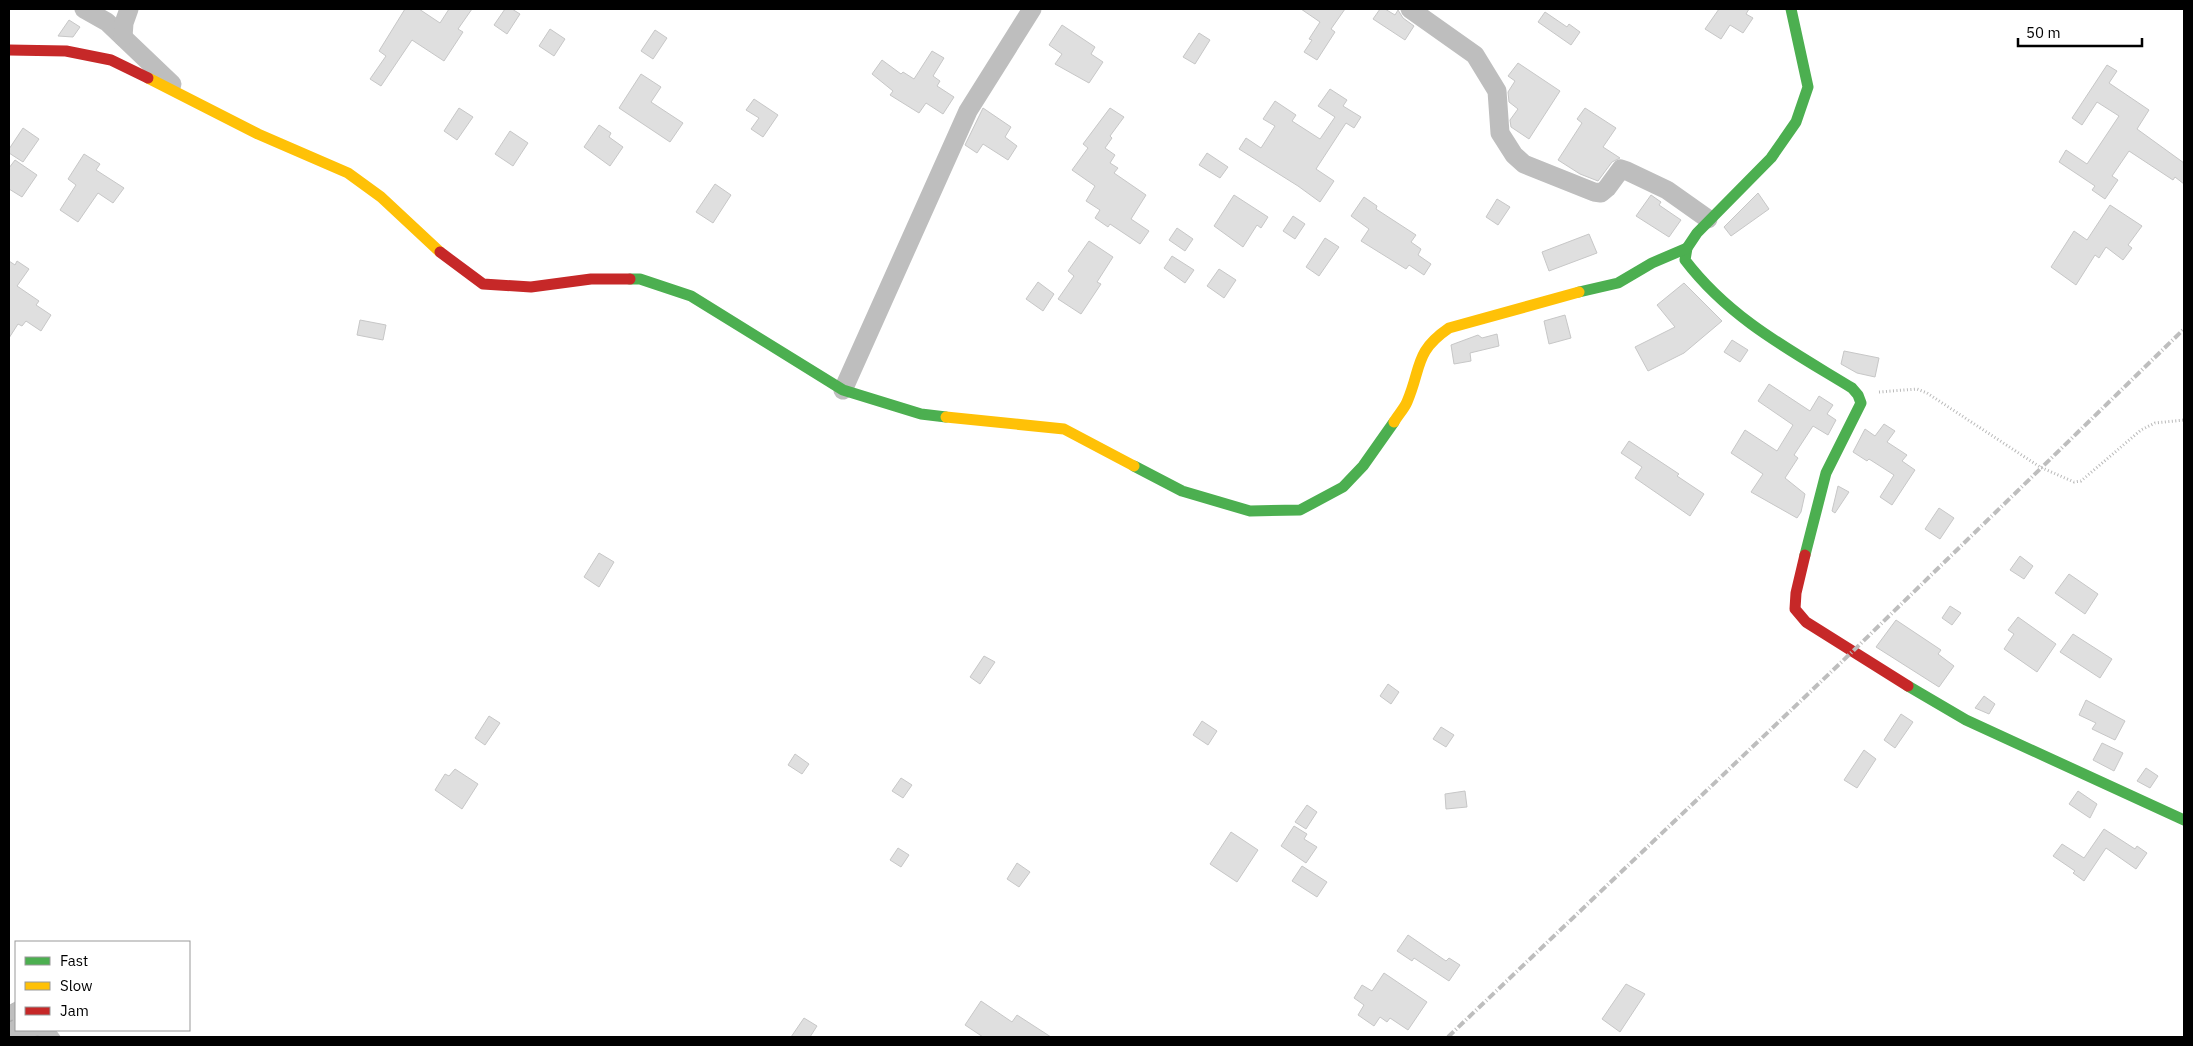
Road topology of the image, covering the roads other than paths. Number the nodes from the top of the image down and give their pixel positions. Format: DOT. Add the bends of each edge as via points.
graph roads {
  1 [pos="84,9"];
  2 [pos="129,9"];
  3 [pos="1032,9"];
  4 [pos="1410,9"];
  5 [pos="1791,9"];
  6 [pos="123,37"];
  7 [pos="9,50"];
  8 [pos="185,96"];
  9 [pos="1708,220"];
  10 [pos="1687,248"];
  11 [pos="843,390"];
  12 [pos="2184,820"];
  1 -- 6 [label="street" via="107,22"];
  2 -- 6 [label="street"];
  3 -- 11 [label="street" via="968,112"];
  4 -- 9 [label="street" via="1474,55 1497,91 1500,133 1524,164 1601,193 1621,170 1627,171 1667,190"];
  5 -- 9 [label="street" via="1808,87 1796,122 1771,158"];
  6 -- 8 [label="street"];
  7 -- 8 [label="street" via="66,51 111,60"];
  8 -- 11 [label="street" via="258,134 348,173 381,197 450,261 483,284 532,287 591,279 640,279 692,296"];
  9 -- 10 [label="street"];
  10 -- 11 [label="street" via="1618,283 1449,328 1433,339 1420,359 1407,403 1363,466 1343,487 1300,510 1250,511 1182,491 1064,429 921,414"];
  10 -- 12 [label="street" via="1685,260 1698,279 1750,324 1852,388 1861,403 1826,473 1796,593 1795,609 1806,622 1966,720"];
}
